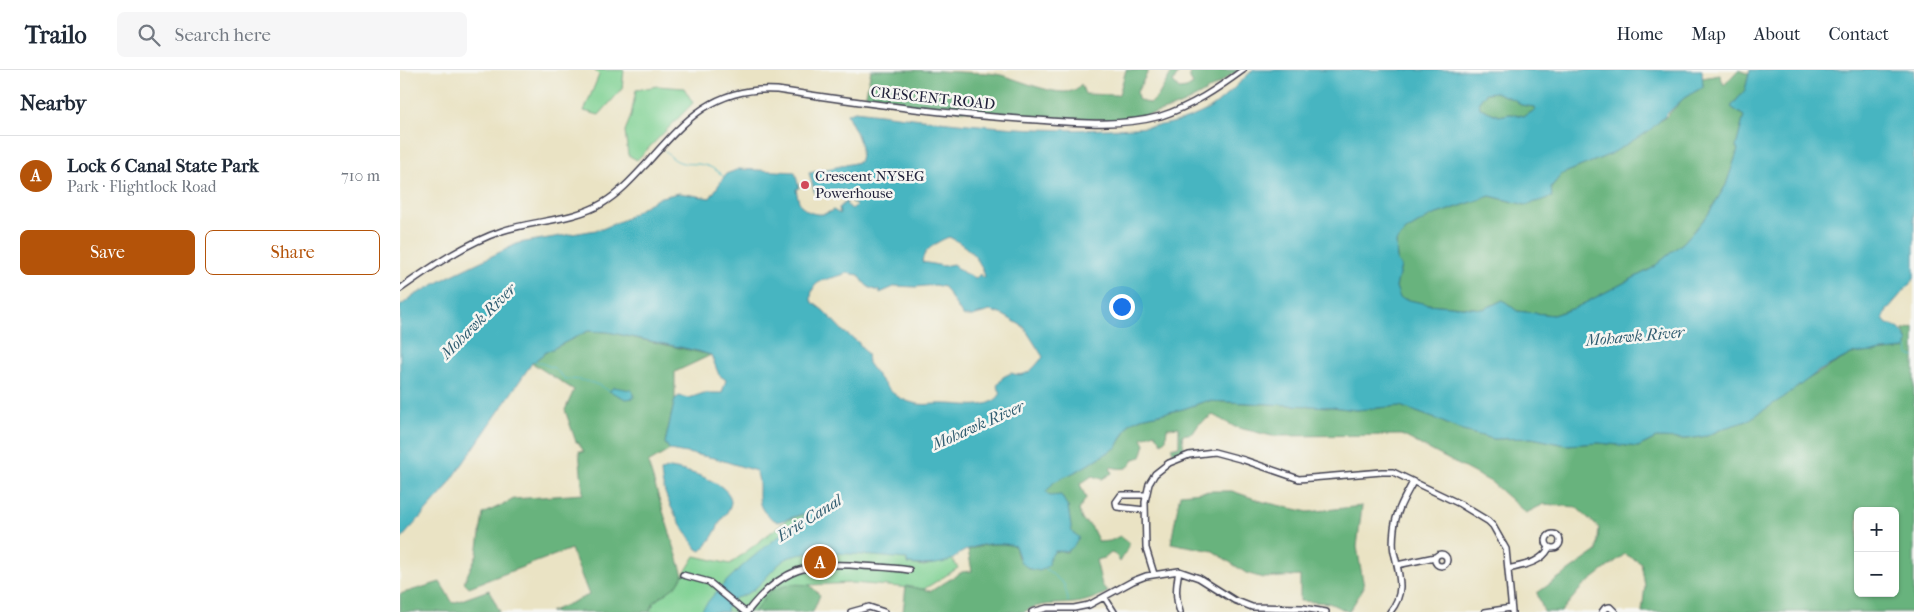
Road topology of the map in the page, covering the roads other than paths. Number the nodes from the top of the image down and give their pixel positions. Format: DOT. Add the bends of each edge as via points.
graph roads {
  1 [pos="1244,70"];
  2 [pos="400,289"];
  3 [pos="1413,482"];
  4 [pos="1146,495"];
  5 [pos="1145,510"];
  6 [pos="1550,548"];
  7 [pos="1435,557"];
  8 [pos="1398,565"];
  9 [pos="1508,569"];
  10 [pos="909,570"];
  11 [pos="1180,571"];
  12 [pos="683,574"];
  13 [pos="1154,574"];
  14 [pos="1105,598"];
  15 [pos="1297,610"];
  16 [pos="1511,610"];
  17 [pos="746,612"];
  18 [pos="851,612"];
  19 [pos="884,612"];
  20 [pos="1032,612"];
  21 [pos="1114,612"];
  22 [pos="1180,612"];
  23 [pos="1326,612"];
  24 [pos="1390,612"];
  25 [pos="1485,612"];
  26 [pos="1602,612"];
  27 [pos="1615,612"];
  1 -- 2 [label="street, CRESCENT ROAD" via="1181,109 1133,122 1110,124 938,113 777,90 736,93 711,102 686,120 624,188 602,204 578,214 486,237"];
  3 -- 4 [label="street" via="1392,472 1299,479 1226,454 1206,452 1189,455 1159,470"];
  3 -- 8 [label="street" via="1395,520 1393,542"];
  3 -- 9 [label="street" via="1488,521 1506,549"];
  4 -- 5 [label="street"];
  4 -- 5 [label="street" via="1120,495 1116,502 1117,507"];
  5 -- 13 [label="street" via="1146,548"];
  6 -- 9 [label="street" via="1537,560"];
  7 -- 8 [label="street"];
  8 -- 24 [label="street" via="1400,593"];
  9 -- 16 [label="street"];
  10 -- 17 [label="street" via="847,564 810,566 769,588"];
  11 -- 13 [label="street"];
  11 -- 15 [label="street" via="1199,578 1241,604"];
  11 -- 22 [label="street" via="1176,586"];
  12 -- 17 [label="street" via="702,579"];
  13 -- 14 [label="street" via="1133,581"];
  14 -- 20 [label="street" via="1081,606"];
  14 -- 21 [label="street"];
  15 -- 23 [label="street"];
  16 -- 25 [label="street"];
  18 -- 19 [label="street" via="868,607"];
  26 -- 27 [label="street" via="1610,607"];
}
